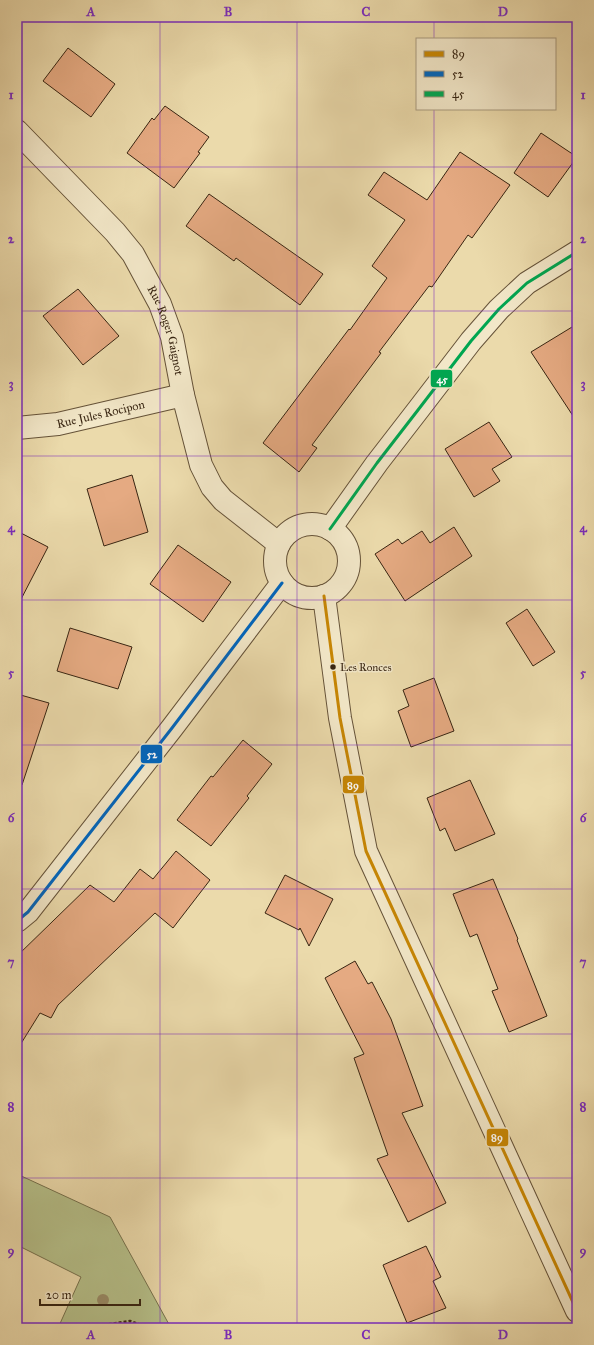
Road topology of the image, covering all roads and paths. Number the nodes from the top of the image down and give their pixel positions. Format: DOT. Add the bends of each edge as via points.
graph roads {
  1 [pos="17,131"];
  2 [pos="577,252"];
  3 [pos="184,395"];
  4 [pos="17,428"];
  5 [pos="330,529"];
  6 [pos="279,544"];
  7 [pos="282,583"];
  8 [pos="324,596"];
  9 [pos="17,922"];
  10 [pos="577,1311"];
  11 [pos="100,1328"];
  12 [pos="149,1328"];
  1 -- 3 [label="street, Rue Roger Gaignot" via="133,254 160,304 172,337"];
  2 -- 5 [label="street" via="527,283 499,309 413,416"];
  3 -- 4 [label="street, Rue Jules Rocipon" via="58,424"];
  3 -- 6 [label="street, Rue Roger Gaignot" via="201,465 212,487 233,509"];
  5 -- 6 [label="street" via="307,524 286,535"];
  5 -- 8 [label="street" via="340,537 346,547 349,558 348,570 343,582"];
  6 -- 7 [label="street" via="275,564"];
  7 -- 8 [label="street" via="290,591 301,596"];
  7 -- 9 [label="street" via="98,824 28,912"];
  8 -- 10 [label="street" via="340,718 366,851"];
  11 -- 12 [label="path" via="103,1325 130,1321"];
}
